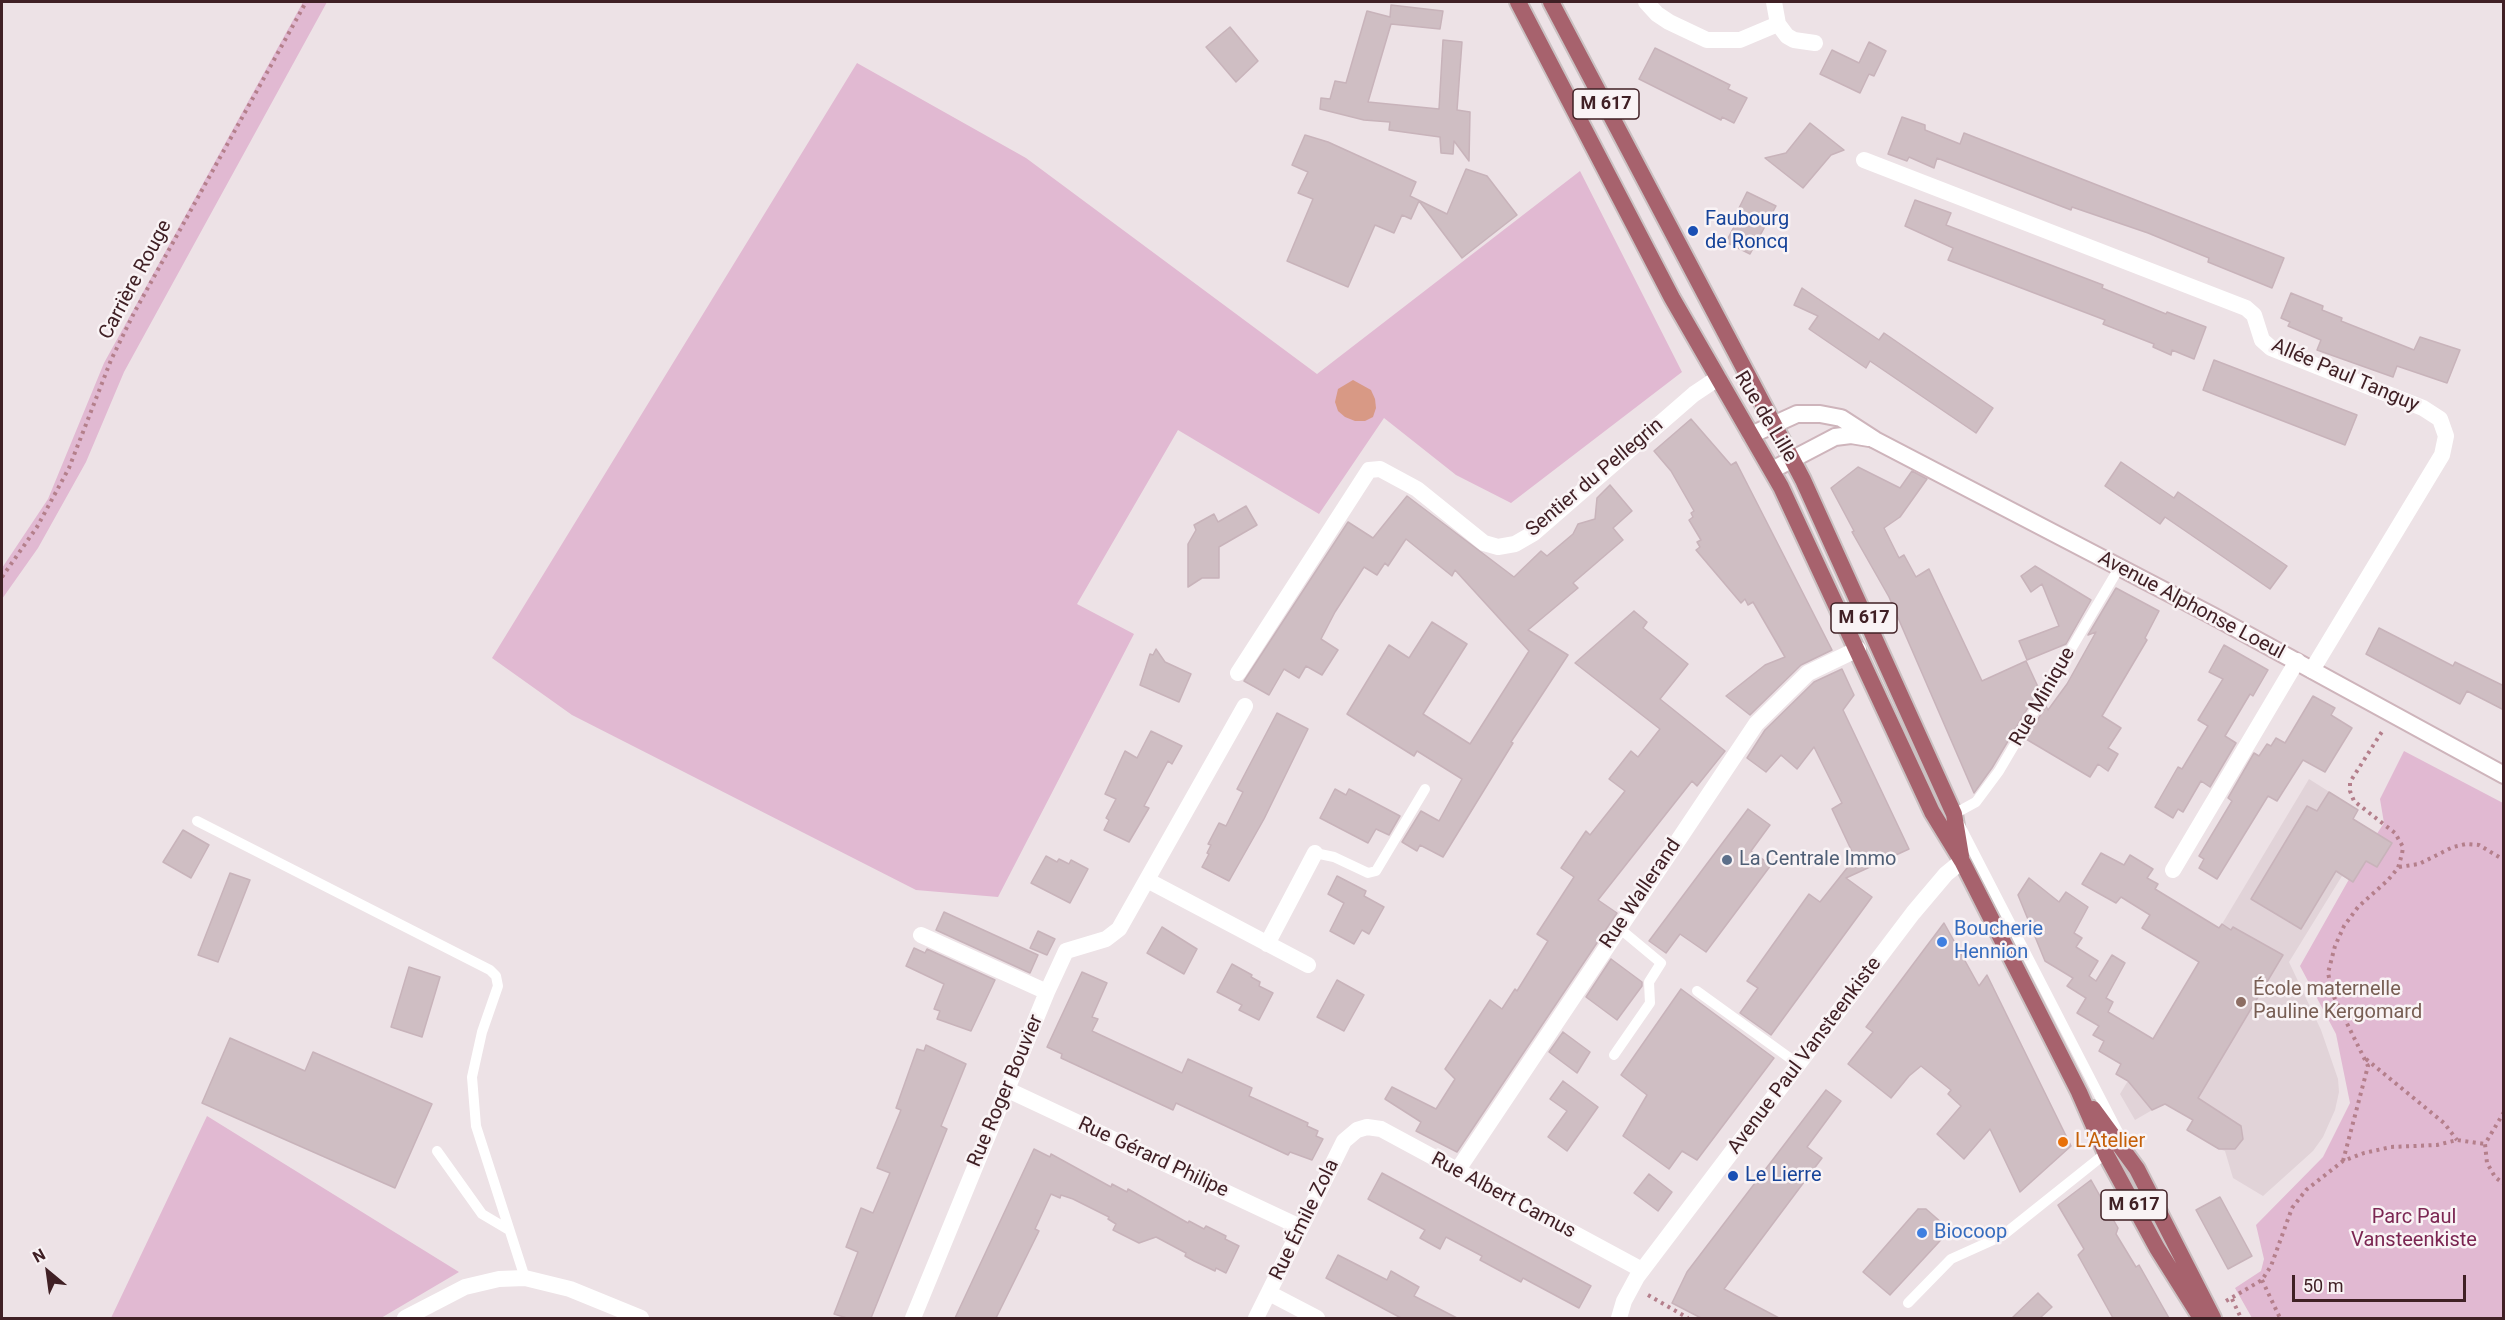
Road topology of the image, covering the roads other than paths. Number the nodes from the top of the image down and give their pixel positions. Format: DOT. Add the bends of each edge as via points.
graph roads {
  1 [pos="1518,2"];
  2 [pos="1551,2"];
  3 [pos="1646,2"];
  4 [pos="1773,2"];
  5 [pos="1778,24"];
  6 [pos="1815,43"];
  7 [pos="1864,160"];
  8 [pos="1718,378"];
  9 [pos="1774,424"];
  10 [pos="1751,435"];
  11 [pos="1875,440"];
  12 [pos="1793,458"];
  13 [pos="1772,470"];
  14 [pos="2119,567"];
  15 [pos="1858,649"];
  16 [pos="2297,661"];
  17 [pos="2312,670"];
  18 [pos="1238,673"];
  19 [pos="1245,706"];
  20 [pos="2504,775"];
  21 [pos="1425,789"];
  22 [pos="1954,814"];
  23 [pos="197,820"];
  24 [pos="1315,853"];
  25 [pos="1962,861"];
  26 [pos="2173,870"];
  27 [pos="1147,880"];
  28 [pos="1619,928"];
  29 [pos="921,935"];
  30 [pos="1268,944"];
  31 [pos="1308,965"];
  32 [pos="1697,991"];
  33 [pos="1047,992"];
  34 [pos="1614,1055"];
  35 [pos="1798,1064"];
  36 [pos="1006,1089"];
  37 [pos="2079,1092"];
  38 [pos="1362,1128"];
  39 [pos="437,1151"];
  40 [pos="2106,1153"];
  41 [pos="2137,1169"];
  42 [pos="1457,1171"];
  43 [pos="1300,1227"];
  44 [pos="509,1230"];
  45 [pos="1642,1270"];
  46 [pos="525,1278"];
  47 [pos="1269,1293"];
  48 [pos="1908,1303"];
  49 [pos="2208,1315"];
  50 [pos="405,1318"];
  51 [pos="641,1318"];
  52 [pos="913,1318"];
  53 [pos="1256,1318"];
  54 [pos="1317,1318"];
  55 [pos="1619,1318"];
  1 -- 8 [label="main road, Rue de Lille / M 617" via="1672,298"];
  2 -- 9 [label="main road, Rue de Lille / M 617"];
  3 -- 5 [label="street" via="1669,22 1707,40 1740,40"];
  4 -- 5 [label="street"];
  5 -- 6 [label="street" via="1794,40"];
  7 -- 17 [label="street, Allée Paul Tanguy" via="2246,308 2254,315 2262,340 2271,348 2423,408 2440,419 2446,436 2442,455"];
  8 -- 10 [label="main road, Rue de Lille / M 617"];
  8 -- 18 [label="street, Sentier du Pellegrin" via="1694,394 1543,525 1515,544 1498,547 1484,543 1418,489 1380,469 1369,470"];
  9 -- 10 [label="street, Avenue Alphonse Loeul"];
  9 -- 11 [label="street, Avenue Alphonse Loeul" via="1797,414 1827,415 1846,420"];
  9 -- 12 [label="main road, Rue de Lille / M 617"];
  10 -- 13 [label="main road, Rue de Lille / M 617"];
  11 -- 12 [label="street, Avenue Alphonse Loeul" via="1846,434"];
  11 -- 14 [label="street, Avenue Alphonse Loeul"];
  12 -- 13 [label="street, Avenue Alphonse Loeul"];
  12 -- 22 [label="main road, Rue de Lille / M 617"];
  13 -- 15 [label="main road, Rue de Lille / M 617"];
  14 -- 16 [label="street, Avenue Alphonse Loeul"];
  14 -- 22 [label="lane, Rue Minique" via="1999,771 1976,802"];
  15 -- 25 [label="main road, Rue de Lille / M 617" via="1932,812"];
  15 -- 28 [label="street, Rue Wallerand" via="1808,673 1764,715"];
  16 -- 17 [label="street, Avenue Alphonse Loeul"];
  16 -- 26 [label="street"];
  17 -- 20 [label="street, Avenue Alphonse Loeul"];
  19 -- 27 [label="street"];
  21 -- 24 [label="lane" via="1376,872 1368,873"];
  22 -- 25 [label="main road, Rue de Lille / M 617"];
  22 -- 41 [label="lane"];
  23 -- 44 [label="lane" via="496,976 498,986 472,1077 476,1126"];
  24 -- 30 [label="street"];
  25 -- 35 [label="street, Avenue Paul Vansteenkiste" via="1933,888"];
  25 -- 37 [label="main road, Rue de Lille / M 617"];
  27 -- 30 [label="street"];
  27 -- 33 [label="street" via="1116,933 1070,948"];
  28 -- 34 [label="lane" via="1661,963 1649,982 1650,1003"];
  28 -- 42 [label="street, Rue Wallerand"];
  29 -- 33 [label="street, Rue Roger Bouvier"];
  30 -- 31 [label="street"];
  32 -- 35 [label="lane"];
  33 -- 36 [label="street, Rue Roger Bouvier"];
  35 -- 45 [label="street, Avenue Paul Vansteenkiste"];
  36 -- 43 [label="street, Rue Gérard Philipe"];
  36 -- 52 [label="street, Rue Roger Bouvier"];
  37 -- 40 [label="main road, Rue de Lille / M 617"];
  37 -- 41 [label="main road, Rue de Lille / M 617"];
  38 -- 42 [label="street, Rue Albert Camus" via="1381,1129"];
  38 -- 43 [label="street, Rue Émile Zola" via="1344,1141"];
  39 -- 44 [label="lane" via="482,1214"];
  40 -- 48 [label="lane" via="2002,1236 1951,1259"];
  40 -- 49 [label="main road, Rue de Lille / M 617" via="2157,1248"];
  41 -- 49 [label="main road, Rue de Lille / M 617"];
  42 -- 45 [label="street, Rue Albert Camus"];
  43 -- 47 [label="street, Rue Émile Zola"];
  44 -- 46 [label="lane"];
  45 -- 55 [label="street, Avenue Paul Vansteenkiste"];
  46 -- 50 [label="street" via="465,1287"];
  46 -- 51 [label="street" via="570,1288"];
  47 -- 53 [label="street, Rue Émile Zola"];
  47 -- 54 [label="street"];
}
